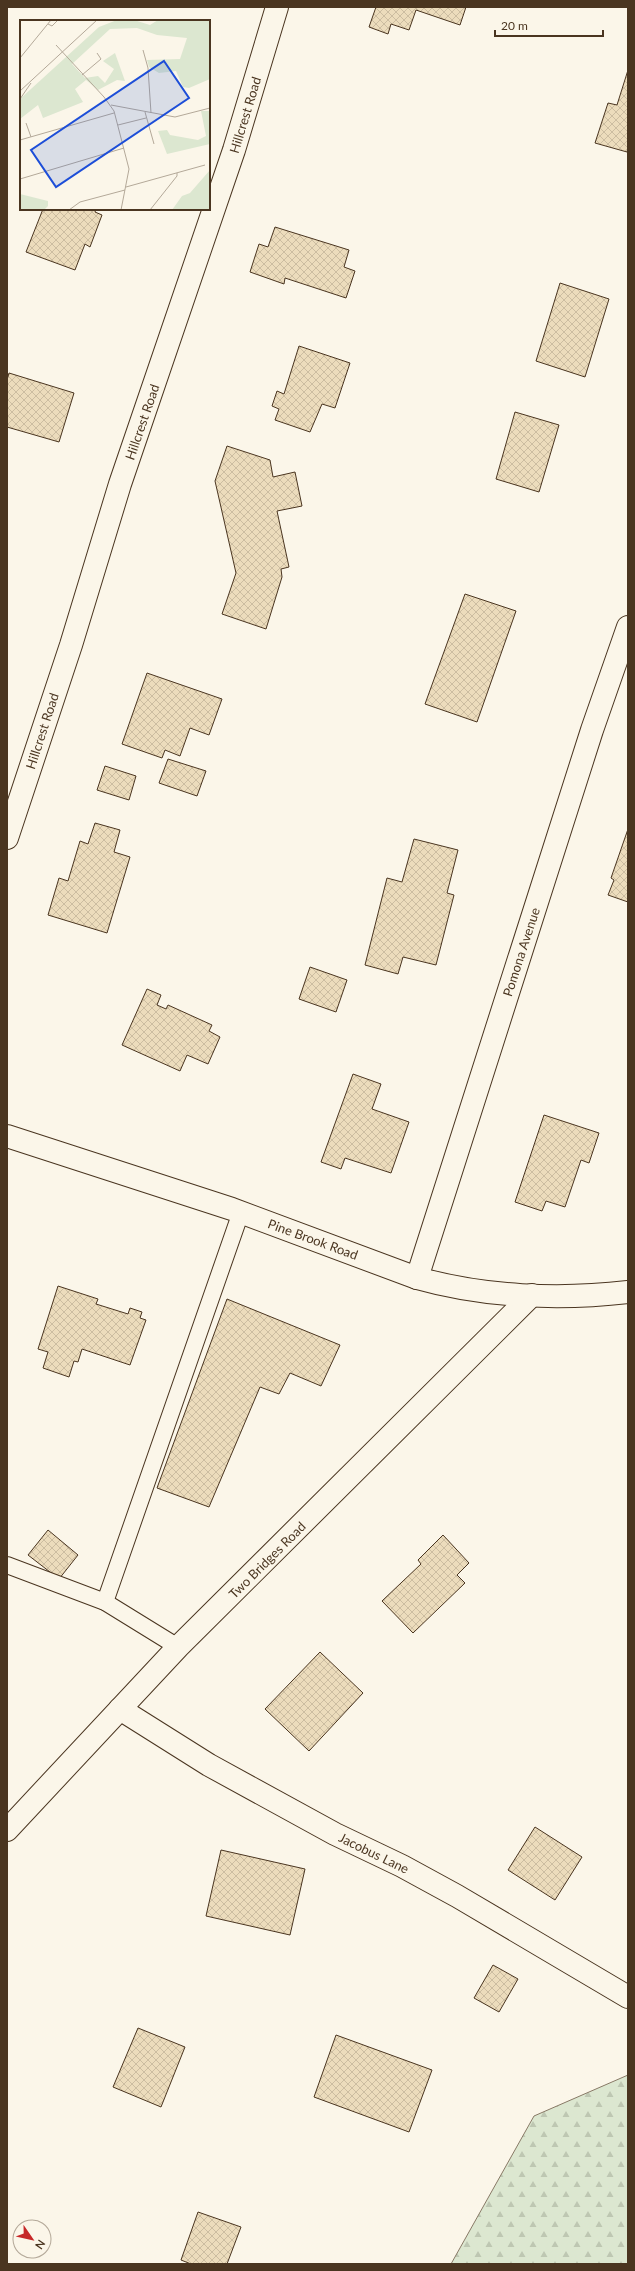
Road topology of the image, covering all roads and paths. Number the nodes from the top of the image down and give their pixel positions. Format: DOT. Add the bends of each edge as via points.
graph roads {
  1 [pos="277,7"];
  2 [pos="628,627"];
  3 [pos="7,838"];
  4 [pos="7,1136"];
  5 [pos="241,1212"];
  6 [pos="417,1278"];
  7 [pos="628,1292"];
  8 [pos="532,1295"];
  9 [pos="7,1565"];
  10 [pos="105,1602"];
  11 [pos="178,1647"];
  12 [pos="120,1709"];
  13 [pos="7,1829"];
  14 [pos="628,1997"];
  1 -- 3 [label="street, Hillcrest Road" via="234,150 120,484"];
  2 -- 6 [label="street, Pomona Avenue" via="592,730"];
  4 -- 5 [label="street, Pine Brook Road"];
  5 -- 6 [label="street, Pine Brook Road"];
  5 -- 10 [label="lane"];
  6 -- 8 [label="street, Pine Brook Road" via="441,1285 490,1293"];
  7 -- 8 [label="street, Pine Brook Road"];
  8 -- 11 [label="street, Two Bridges Road"];
  9 -- 10 [label="lane"];
  10 -- 11 [label="lane"];
  11 -- 12 [label="street, Two Bridges Road"];
  12 -- 13 [label="street, Two Bridges Road"];
  12 -- 14 [label="street, Jacobus Lane" via="209,1765 335,1834 409,1870"];
}
